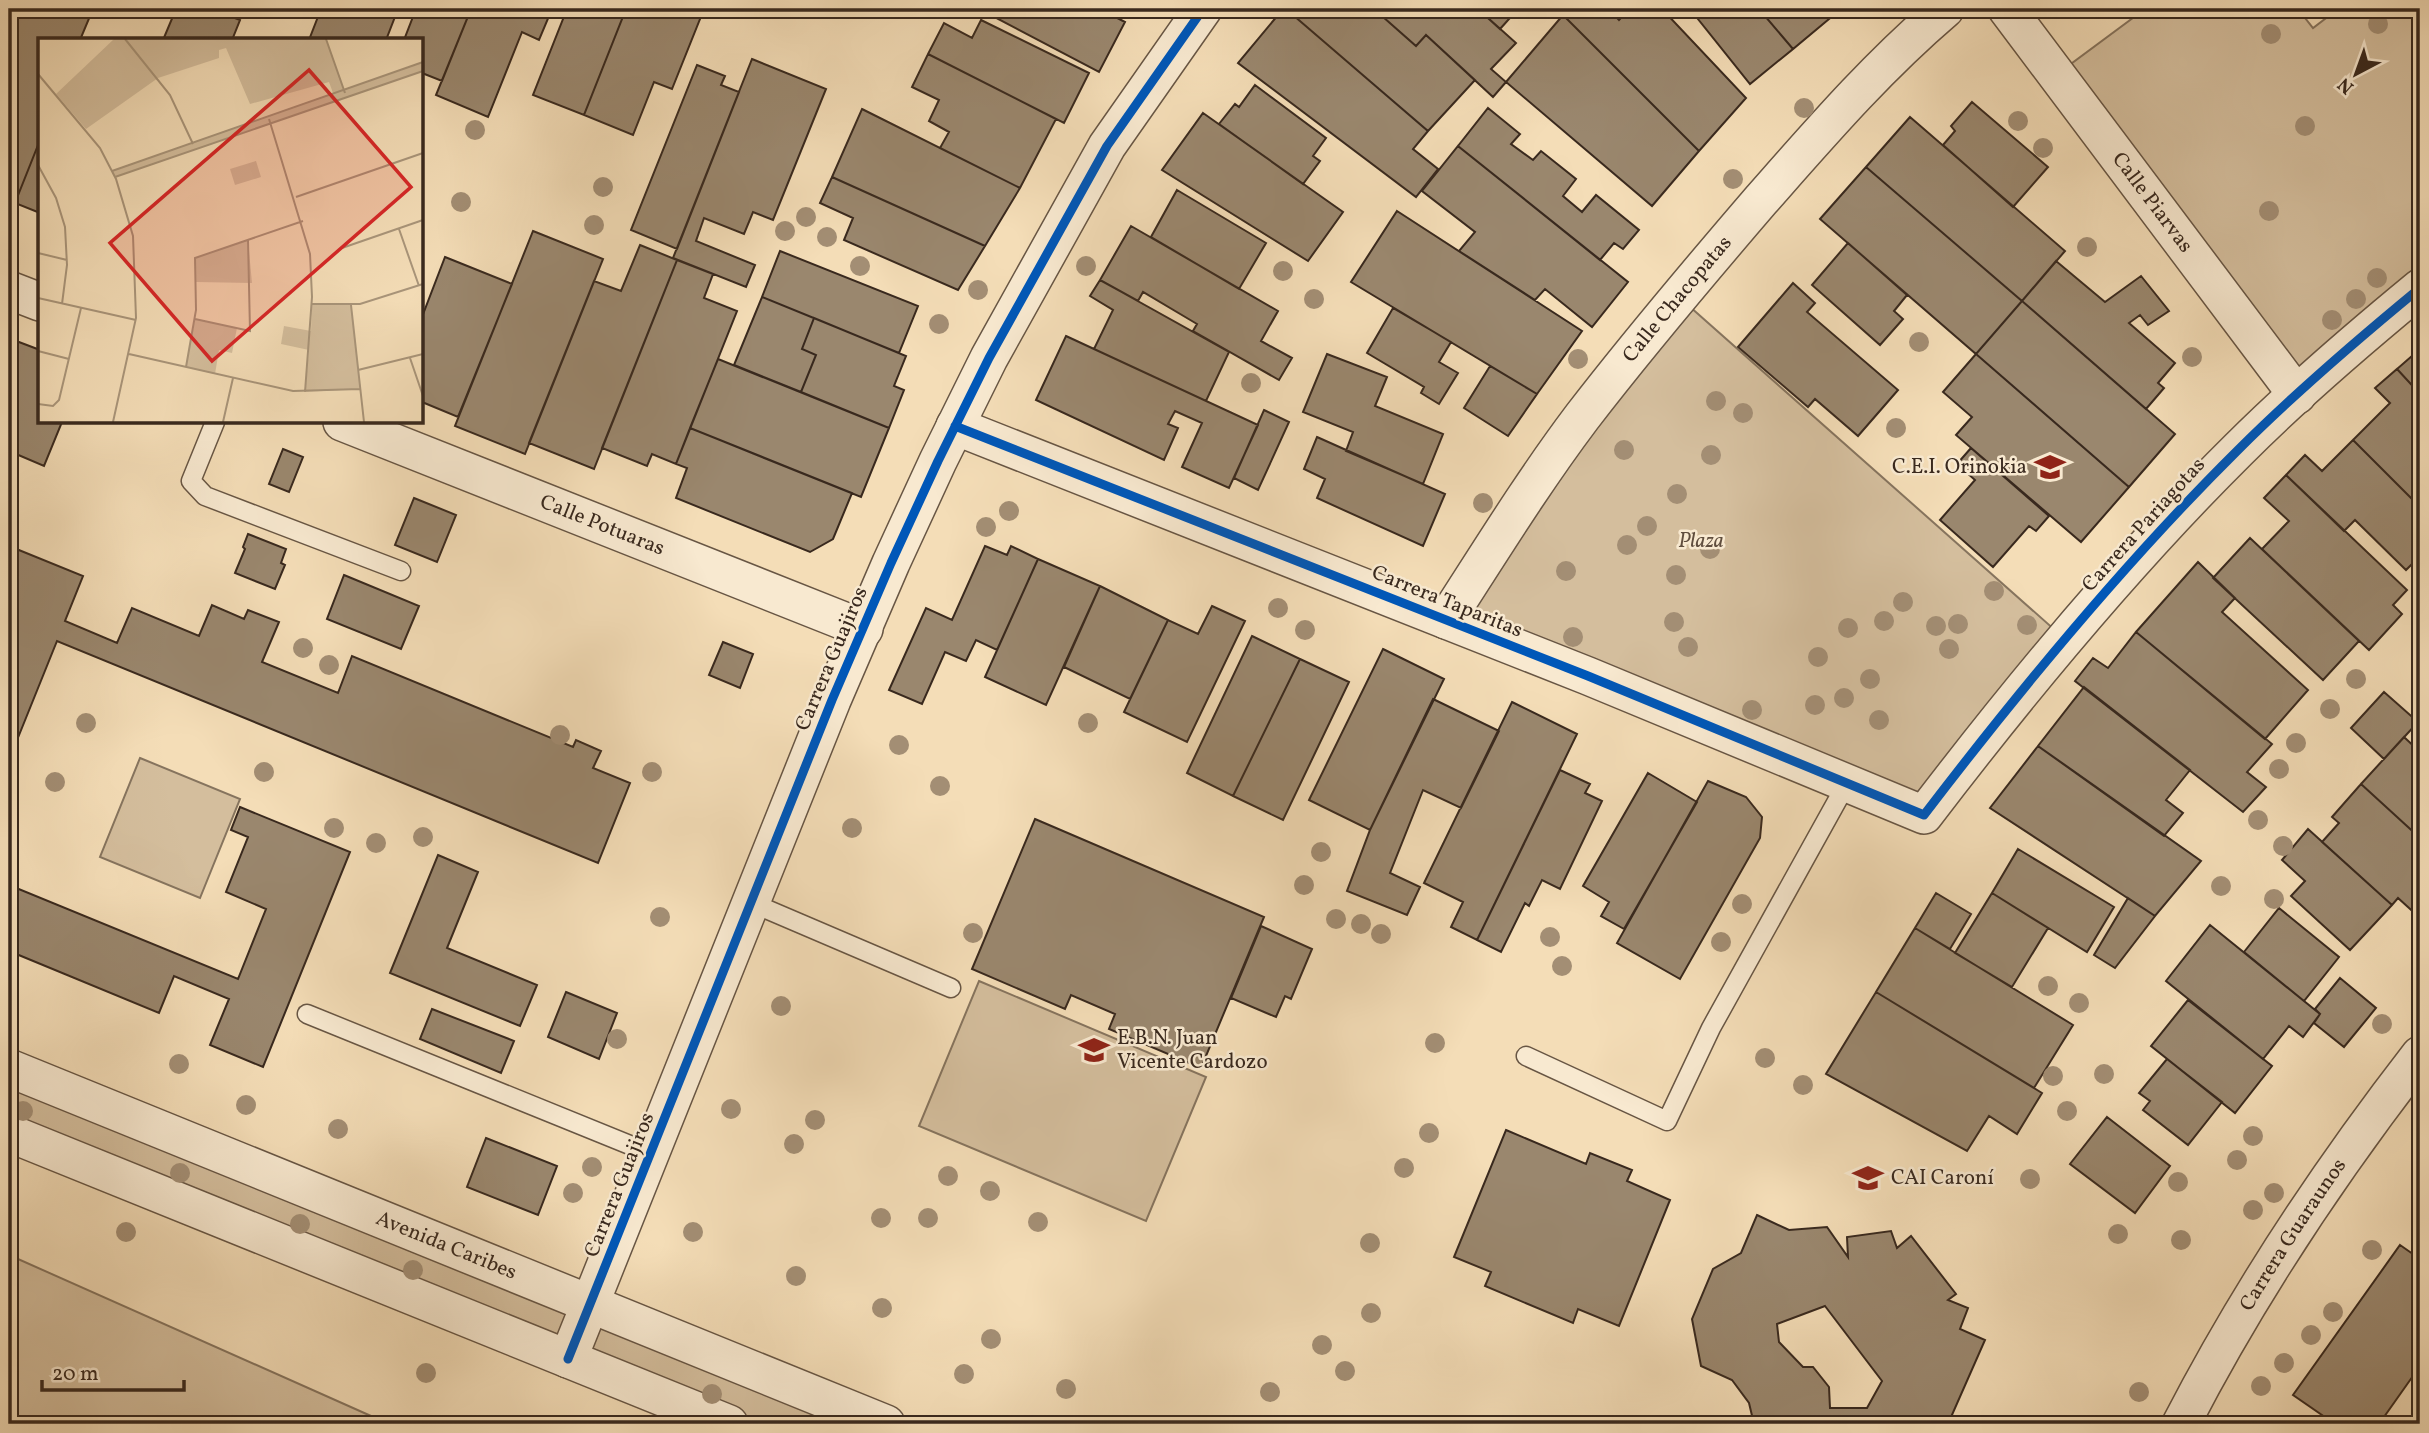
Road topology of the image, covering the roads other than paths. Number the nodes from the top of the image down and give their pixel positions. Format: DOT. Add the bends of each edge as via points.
graph roads {
  1 [pos="1203,9"];
  2 [pos="1945,9"];
  3 [pos="2007,9"];
  4 [pos="2420,288"];
  5 [pos="9,290"];
  6 [pos="38,301"];
  7 [pos="2297,395"];
  8 [pos="214,424"];
  9 [pos="347,424"];
  10 [pos="956,426"];
  11 [pos="401,571"];
  12 [pos="1446,620"];
  13 [pos="863,629"];
  14 [pos="1847,783"];
  15 [pos="1924,816"];
  16 [pos="752,903"];
  17 [pos="951,988"];
  18 [pos="307,1014"];
  19 [pos="2420,1055"];
  20 [pos="1526,1056"];
  21 [pos="9,1068"];
  22 [pos="9,1133"];
  23 [pos="652,1154"];
  24 [pos="590,1304"];
  25 [pos="568,1359"];
  26 [pos="729,1424"];
  27 [pos="886,1424"];
  28 [pos="2181,1424"];
  1 -- 10 [label="street, Carrera Guajiros" via="1107,146"];
  2 -- 12 [label="street, Calle Chacopatas" via="1864,83 1718,250 1581,418"];
  3 -- 7 [label="street, Calle Piarvas"];
  4 -- 7 [label="street, Carrera Pariagotas"];
  5 -- 6 [label="street"];
  7 -- 15 [label="street, Carrera Pariagotas" via="2239,448 2116,580"];
  8 -- 11 [label="lane" via="191,481 205,496"];
  9 -- 13 [label="street, Calle Potuaras"];
  10 -- 12 [label="street, Carrera Taparitas"];
  10 -- 13 [label="street, Carrera Guajiros"];
  12 -- 14 [label="street, Carrera Taparitas"];
  13 -- 16 [label="street, Carrera Guajiros"];
  14 -- 15 [label="street, Carrera Taparitas"];
  14 -- 20 [label="lane" via="1711,1028 1667,1121"];
  16 -- 17 [label="lane"];
  16 -- 23 [label="street, Carrera Guajiros"];
  18 -- 23 [label="lane"];
  19 -- 28 [label="street, Carrera Guaraunos" via="2264,1276"];
  21 -- 24 [label="street, Avenida Caribes"];
  22 -- 25 [label="street"];
  23 -- 24 [label="street, Carrera Guajiros"];
  24 -- 25 [label="street, Carrera Guajiros"];
  24 -- 27 [label="street, Avenida Caribes"];
  25 -- 26 [label="street"];
}
